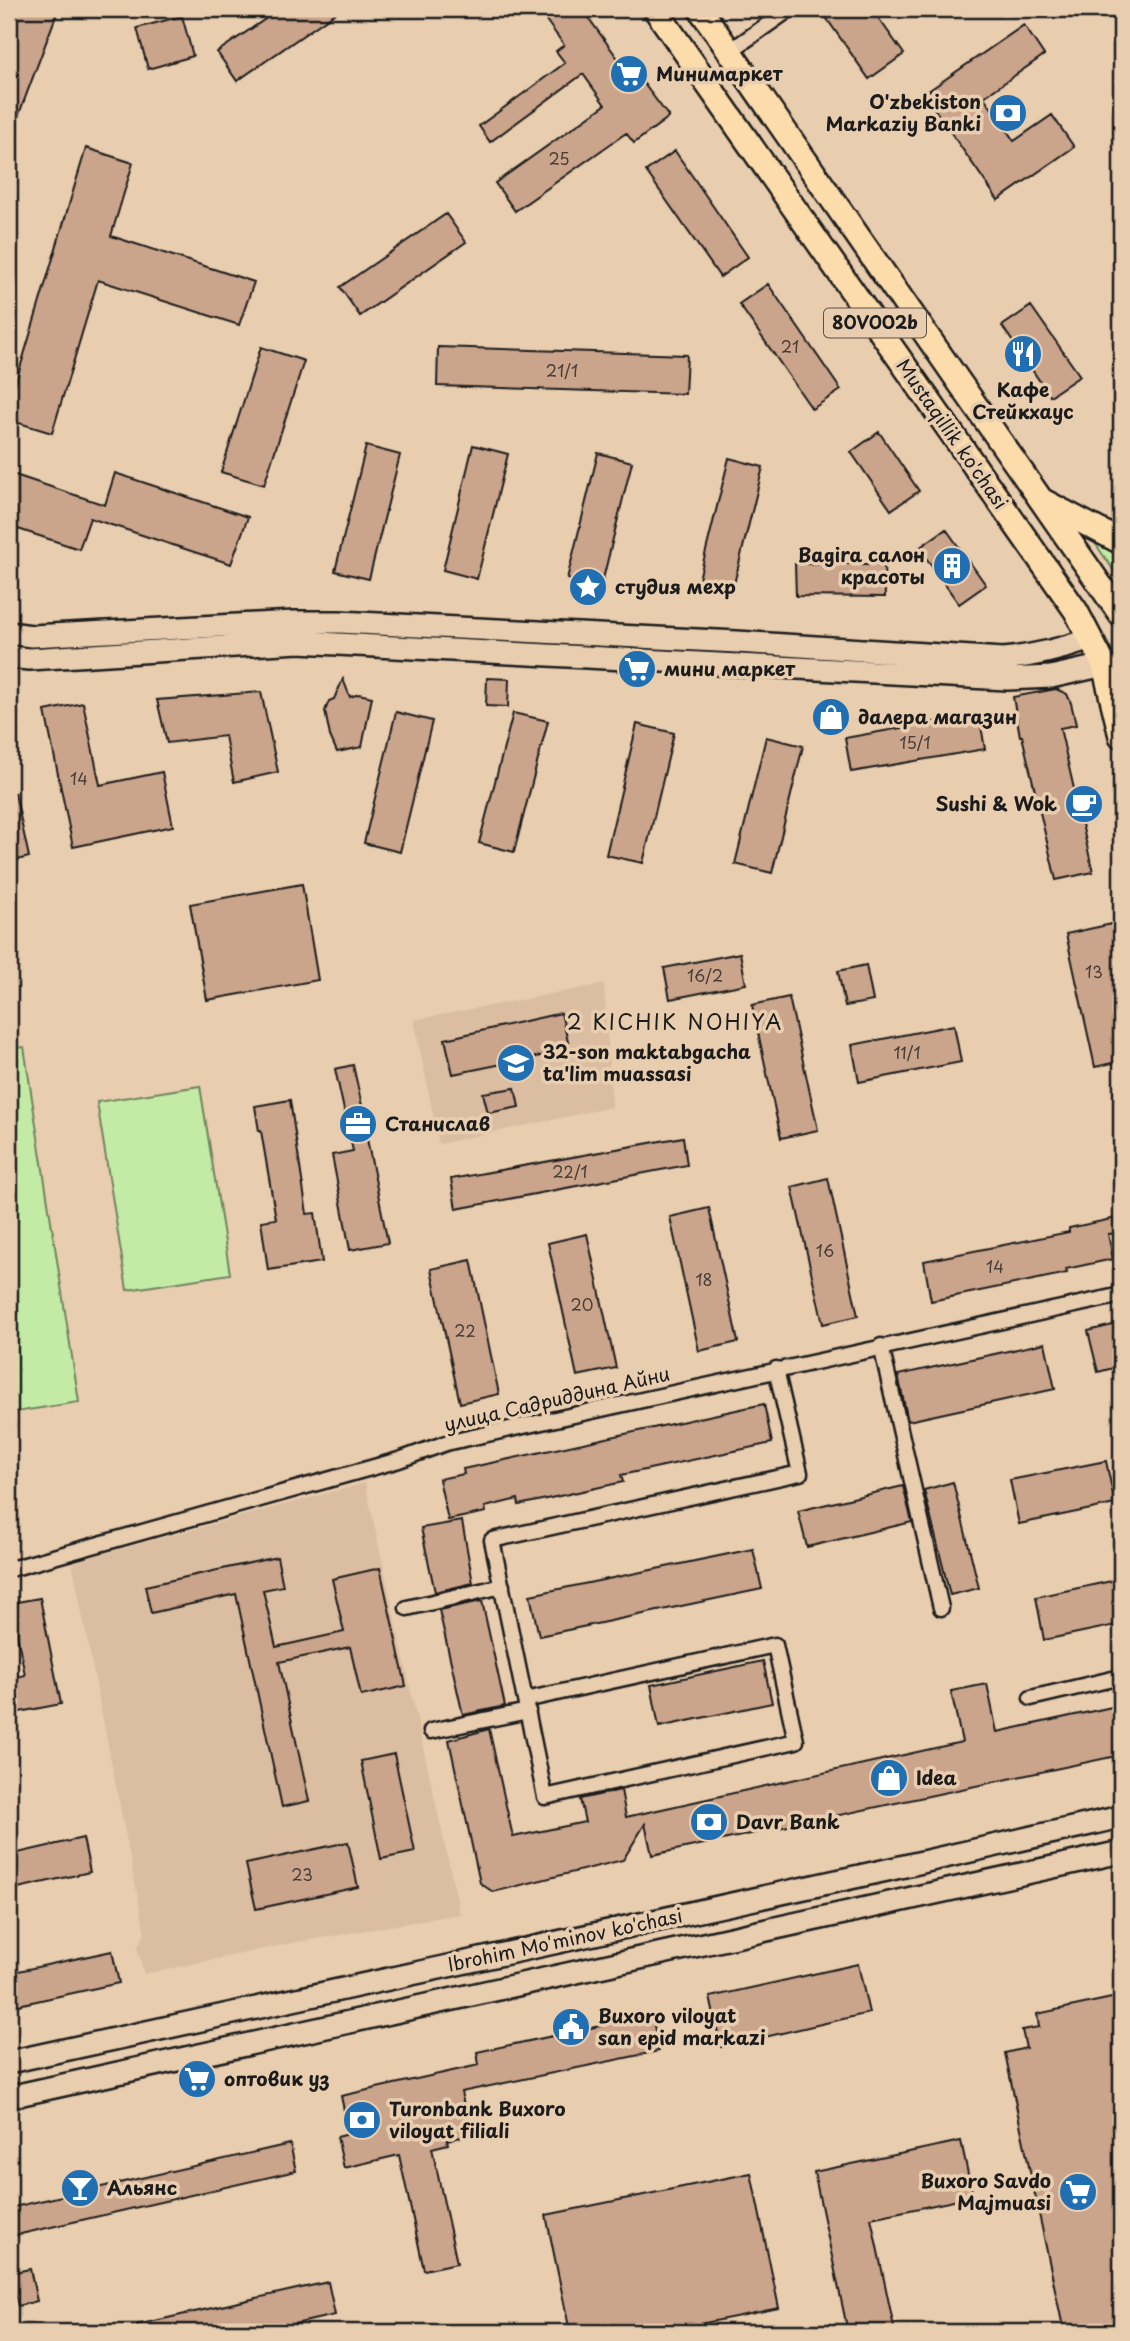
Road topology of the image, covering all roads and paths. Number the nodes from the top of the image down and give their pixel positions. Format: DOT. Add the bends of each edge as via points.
graph roads {
  1 [pos="655,9"];
  2 [pos="700,9"];
  3 [pos="790,9"];
  4 [pos="730,51"];
  5 [pos="1040,500"];
  6 [pos="1121,542"];
  7 [pos="1121,615"];
  8 [pos="1121,623"];
  9 [pos="9,634"];
  10 [pos="1091,639"];
  11 [pos="9,657"];
  12 [pos="1112,662"];
  13 [pos="1121,736"];
  14 [pos="1121,1295"];
  15 [pos="881,1346"];
  16 [pos="776,1369"];
  17 [pos="9,1566"];
  18 [pos="502,1586"];
  19 [pos="407,1608"];
  20 [pos="941,1608"];
  21 [pos="1121,1677"];
  22 [pos="1031,1698"];
  23 [pos="526,1705"];
  24 [pos="431,1731"];
  25 [pos="1121,1817"];
  26 [pos="1121,1852"];
  27 [pos="9,2062"];
  28 [pos="9,2097"];
  1 -- 10 [label="main road, Mustaqillik ko'chasi / 80V002b" via="1076,611"];
  2 -- 4 [label="main road, Mustaqillik ko'chasi / 80V002b"];
  3 -- 4 [label="street"];
  4 -- 5 [label="main road, Mustaqillik ko'chasi / 80V002b"];
  5 -- 6 [label="main road"];
  5 -- 7 [label="main road, Mustaqillik ko'chasi / 80V002b"];
  8 -- 10 [label="main road"];
  9 -- 10 [label="main road" via="313,622 1003,659 1032,656"];
  10 -- 12 [label="main road, Mustaqillik ko'chasi / 80V002b"];
  11 -- 12 [label="main road" via="299,642 1007,679 1051,677"];
  12 -- 13 [label="main road, Mustaqillik ko'chasi / 80V002b"];
  14 -- 15 [label="street, улица Садриддина Айни"];
  15 -- 16 [label="street, улица Садриддина Айни"];
  15 -- 20 [label="street"];
  16 -- 17 [label="street, улица Садриддина Айни" via="446,1443 399,1460"];
  16 -- 18 [label="street" via="800,1472 492,1540"];
  18 -- 19 [label="street"];
  18 -- 23 [label="street"];
  21 -- 22 [label="street"];
  23 -- 23 [label="street" via="775,1645 796,1741 545,1797"];
  23 -- 24 [label="street"];
  25 -- 27 [label="main road, Ibrohim Mo'minov ko'chasi"];
  26 -- 28 [label="main road, Ibrohim Mo'minov ko'chasi"];
}
